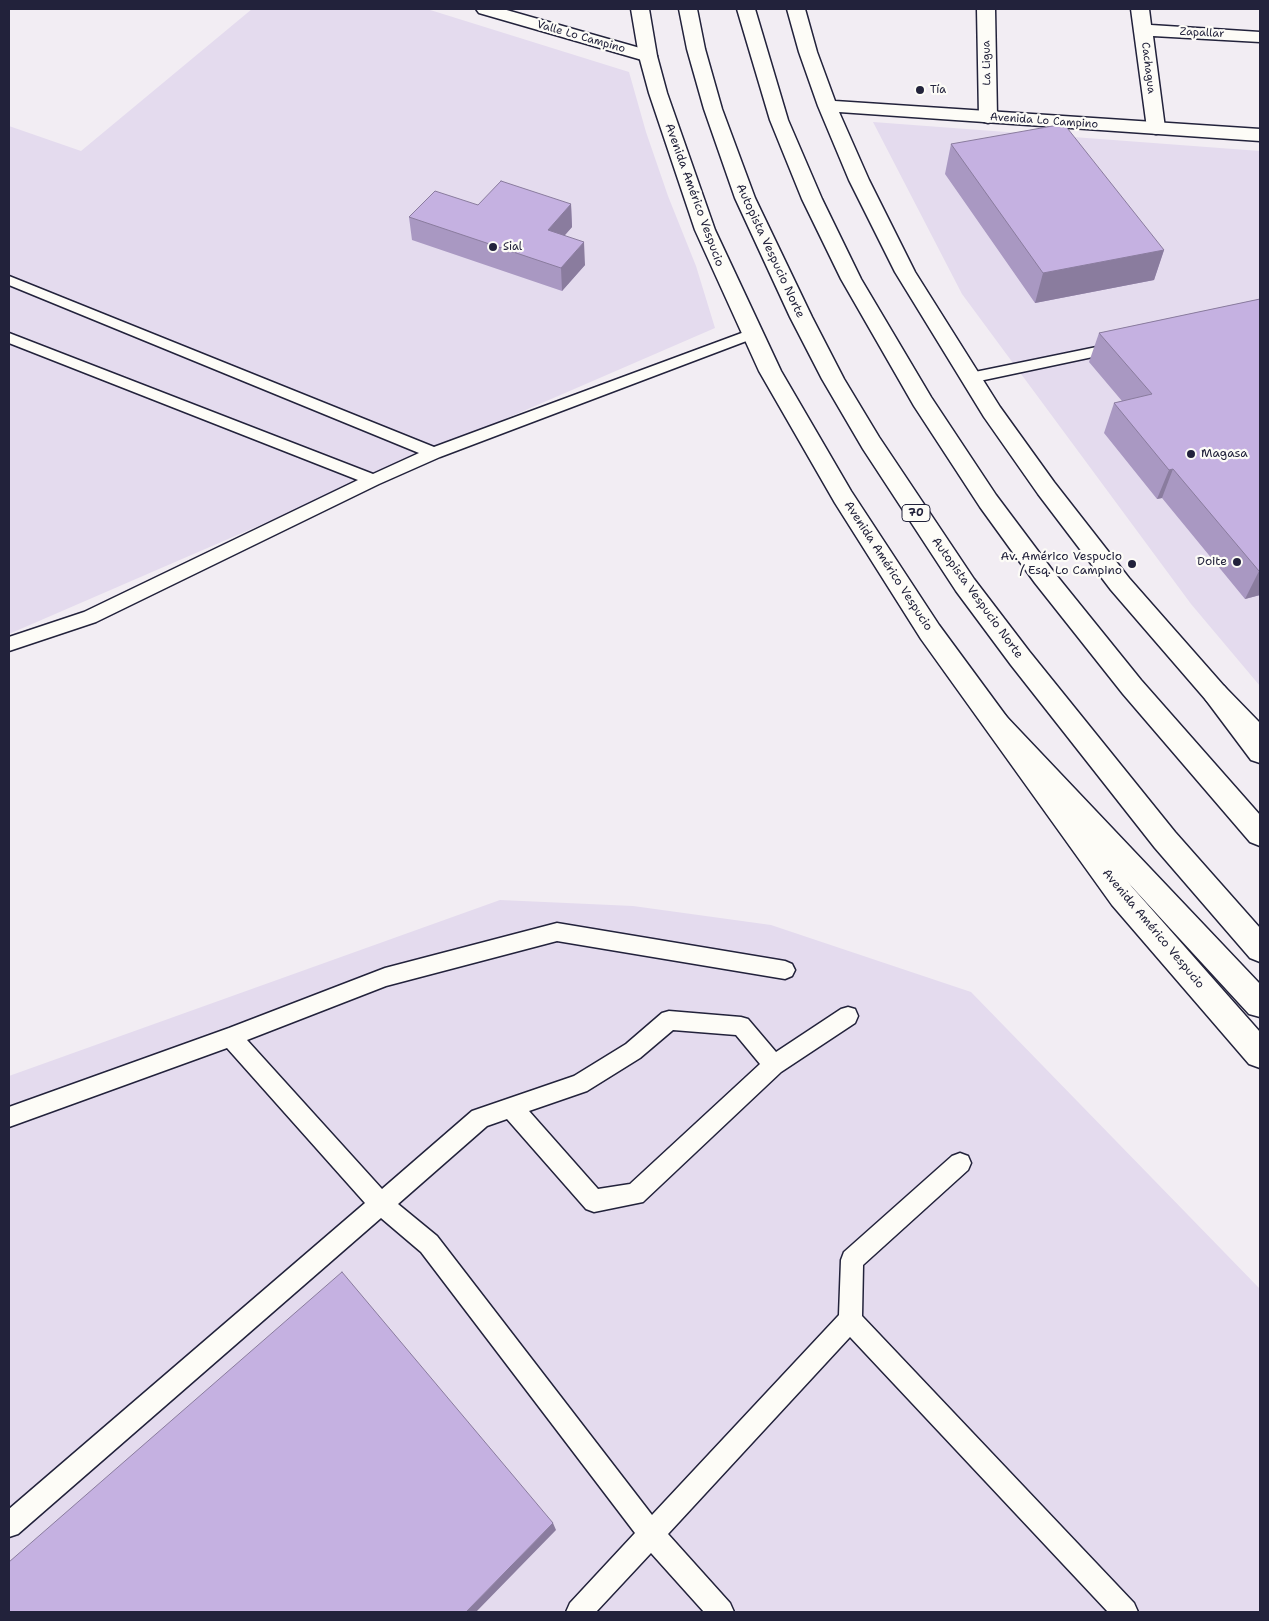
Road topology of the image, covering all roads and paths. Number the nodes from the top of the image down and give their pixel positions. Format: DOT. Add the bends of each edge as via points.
graph roads {
  1 [pos="485,9"];
  2 [pos="640,9"];
  3 [pos="688,9"];
  4 [pos="746,9"];
  5 [pos="796,9"];
  6 [pos="986,9"];
  7 [pos="1140,9"];
  8 [pos="1143,30"];
  9 [pos="1260,37"];
  10 [pos="648,56"];
  11 [pos="827,106"];
  12 [pos="988,117"];
  13 [pos="1156,128"];
  14 [pos="1260,135"];
  15 [pos="9,280"];
  16 [pos="752,334"];
  17 [pos="9,338"];
  18 [pos="1131,345"];
  19 [pos="970,378"];
  20 [pos="434,453"];
  21 [pos="373,480"];
  22 [pos="9,644"];
  23 [pos="1215,693"];
  24 [pos="994,720"];
  25 [pos="1260,740"];
  26 [pos="1260,752"];
  27 [pos="1260,834"];
  28 [pos="1260,950"];
  29 [pos="785,970"];
  30 [pos="1260,1004"];
  31 [pos="848,1016"];
  32 [pos="231,1037"];
  33 [pos="1260,1054"];
  34 [pos="774,1065"];
  35 [pos="511,1107"];
  36 [pos="9,1117"];
  37 [pos="960,1164"];
  38 [pos="381,1204"];
  39 [pos="850,1320"];
  40 [pos="9,1525"];
  41 [pos="652,1534"];
  42 [pos="579,1612"];
  43 [pos="721,1612"];
  44 [pos="1125,1612"];
  1 -- 10 [label="main road, Valle Lo Campino"];
  2 -- 10 [label="main road, Avenida Américo Vespucio"];
  3 -- 28 [label="main road, Autopista Vespucio Norte / 70" via="713,109 745,198 801,317 875,449 965,585 1020,658 1159,833"];
  4 -- 27 [label="main road" via="779,120 812,199 851,279 922,401 988,501 1044,577 1145,702"];
  5 -- 11 [label="main road"];
  6 -- 12 [label="main road, La Ligua"];
  7 -- 8 [label="main road, Cachagua"];
  8 -- 9 [label="main road, Zapallar"];
  8 -- 13 [label="main road, Cachagua"];
  10 -- 16 [label="main road, Avenida Américo Vespucio" via="680,163 702,222"];
  11 -- 12 [label="main road, Avenida Lo Campino"];
  11 -- 19 [label="main road" via="859,180 905,272"];
  12 -- 13 [label="main road, Avenida Lo Campino"];
  13 -- 14 [label="main road, Avenida Lo Campino"];
  15 -- 20 [label="lane"];
  16 -- 20 [label="lane"];
  16 -- 24 [label="main road, Avenida Américo Vespucio" via="770,371 866,535 930,632"];
  17 -- 21 [label="lane"];
  18 -- 19 [label="lane"];
  19 -- 23 [label="main road" via="1046,488 1114,576"];
  20 -- 21 [label="lane"];
  21 -- 22 [label="lane" via="90,617"];
  23 -- 25 [label="main road"];
  23 -- 26 [label="main road"];
  24 -- 30 [label="main road"];
  24 -- 33 [label="main road, Avenida Américo Vespucio" via="1122,896"];
  29 -- 32 [label="lane" via="557,932 385,976"];
  31 -- 34 [label="lane"];
  32 -- 36 [label="lane"];
  32 -- 38 [label="lane"];
  34 -- 35 [label="lane" via="741,1026 669,1020 633,1051 580,1084"];
  34 -- 35 [label="lane" via="635,1194 594,1201"];
  35 -- 38 [label="lane" via="480,1118"];
  37 -- 39 [label="lane" via="852,1260"];
  38 -- 40 [label="lane"];
  38 -- 41 [label="lane" via="429,1244"];
  39 -- 41 [label="lane"];
  39 -- 44 [label="lane"];
  41 -- 42 [label="lane"];
  41 -- 43 [label="lane"];
}
